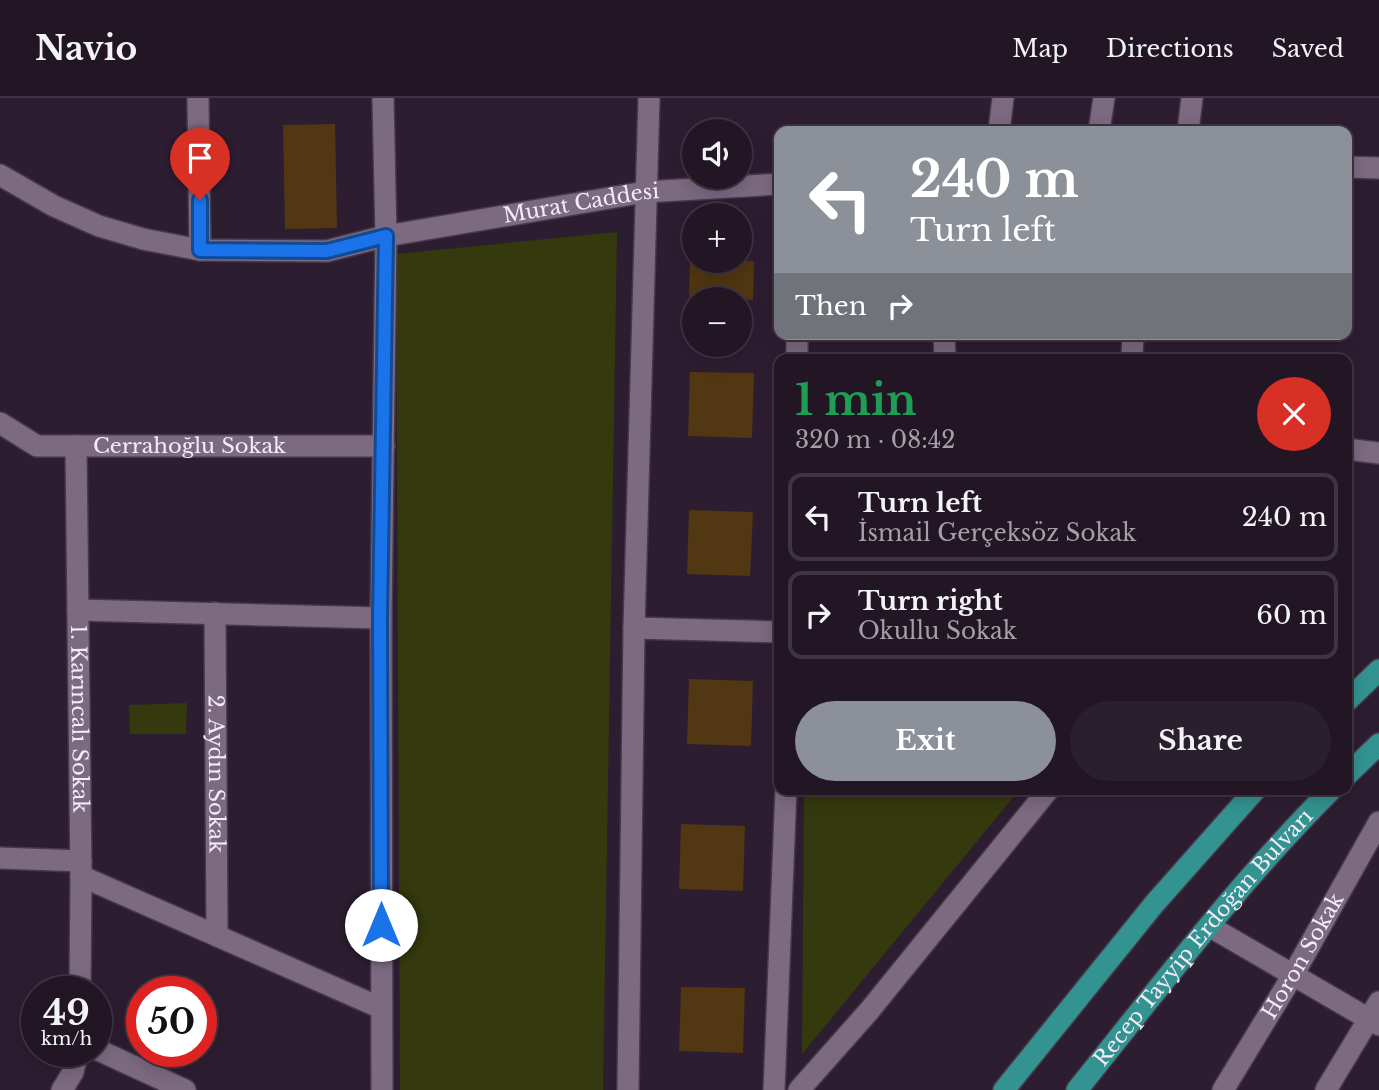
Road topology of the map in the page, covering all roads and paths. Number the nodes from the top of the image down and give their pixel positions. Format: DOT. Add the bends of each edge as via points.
graph roads {
  1 [pos="198,98"];
  2 [pos="383,98"];
  3 [pos="649,98"];
  4 [pos="1003,98"];
  5 [pos="1104,98"];
  6 [pos="1192,98"];
  7 [pos="1000,126"];
  8 [pos="1100,126"];
  9 [pos="1189,126"];
  10 [pos="1352,167"];
  11 [pos="1379,168"];
  12 [pos="0,175"];
  13 [pos="774,184"];
  14 [pos="645,192"];
  15 [pos="386,236"];
  16 [pos="200,250"];
  17 [pos="0,423"];
  18 [pos="76,446"];
  19 [pos="384,446"];
  20 [pos="1352,450"];
  21 [pos="1379,453"];
  22 [pos="78,610"];
  23 [pos="215,614"];
  24 [pos="380,618"];
  25 [pos="635,628"];
  26 [pos="774,632"];
  27 [pos="1379,670"];
  28 [pos="1352,696"];
  29 [pos="1379,744"];
  30 [pos="1352,770"];
  31 [pos="786,795"];
  32 [pos="1044,795"];
  33 [pos="1251,795"];
  34 [pos="1326,795"];
  35 [pos="1379,822"];
  36 [pos="0,858"];
  37 [pos="81,869"];
  38 [pos="1209,926"];
  39 [pos="217,936"];
  40 [pos="1293,975"];
  41 [pos="80,976"];
  42 [pos="381,1008"];
  43 [pos="1376,1015"];
  44 [pos="112,1056"];
  45 [pos="75,1067"];
  46 [pos="62,1090"];
  47 [pos="185,1090"];
  48 [pos="382,1090"];
  49 [pos="628,1090"];
  50 [pos="774,1090"];
  51 [pos="799,1090"];
  52 [pos="1004,1090"];
  53 [pos="1077,1090"];
  54 [pos="1223,1090"];
  55 [pos="1326,1090"];
  1 -- 16 [label="street"];
  2 -- 15 [label="street"];
  3 -- 14 [label="street"];
  4 -- 7 [label="street"];
  5 -- 8 [label="street"];
  6 -- 9 [label="street"];
  10 -- 11 [label="street"];
  12 -- 16 [label="street, Murat Caddesi" via="99,226"];
  13 -- 14 [label="street, Murat Caddesi"];
  14 -- 15 [label="street, Murat Caddesi"];
  14 -- 25 [label="street"];
  15 -- 16 [label="street, Murat Caddesi" via="327,251"];
  15 -- 19 [label="street"];
  17 -- 18 [label="street, Cerrahoğlu Sokak" via="37,446"];
  18 -- 19 [label="street, Cerrahoğlu Sokak"];
  18 -- 22 [label="street, 1. Karıncalı Sokak"];
  19 -- 24 [label="street"];
  20 -- 21 [label="street"];
  22 -- 23 [label="street"];
  22 -- 37 [label="street, 1. Karıncalı Sokak"];
  23 -- 24 [label="street"];
  23 -- 39 [label="street, 2. Aydın Sokak"];
  24 -- 42 [label="street"];
  25 -- 26 [label="street"];
  25 -- 49 [label="street"];
  27 -- 28 [label="main road"];
  29 -- 30 [label="main road"];
  31 -- 50 [label="street"];
  32 -- 51 [label="street"];
  33 -- 52 [label="main road" via="1154,903"];
  34 -- 38 [label="main road, Recep Tayyip Erdoğan Bulvarı"];
  35 -- 40 [label="street, Horon Sokak"];
  36 -- 37 [label="street"];
  37 -- 39 [label="street"];
  37 -- 41 [label="street, 1. Karıncalı Sokak"];
  38 -- 40 [label="street"];
  38 -- 53 [label="main road, Recep Tayyip Erdoğan Bulvarı"];
  39 -- 42 [label="street"];
  40 -- 43 [label="street"];
  40 -- 54 [label="street, Horon Sokak"];
  42 -- 48 [label="street"];
  43 -- 55 [label="street"];
  44 -- 47 [label="street"];
  45 -- 46 [label="street"];
}
